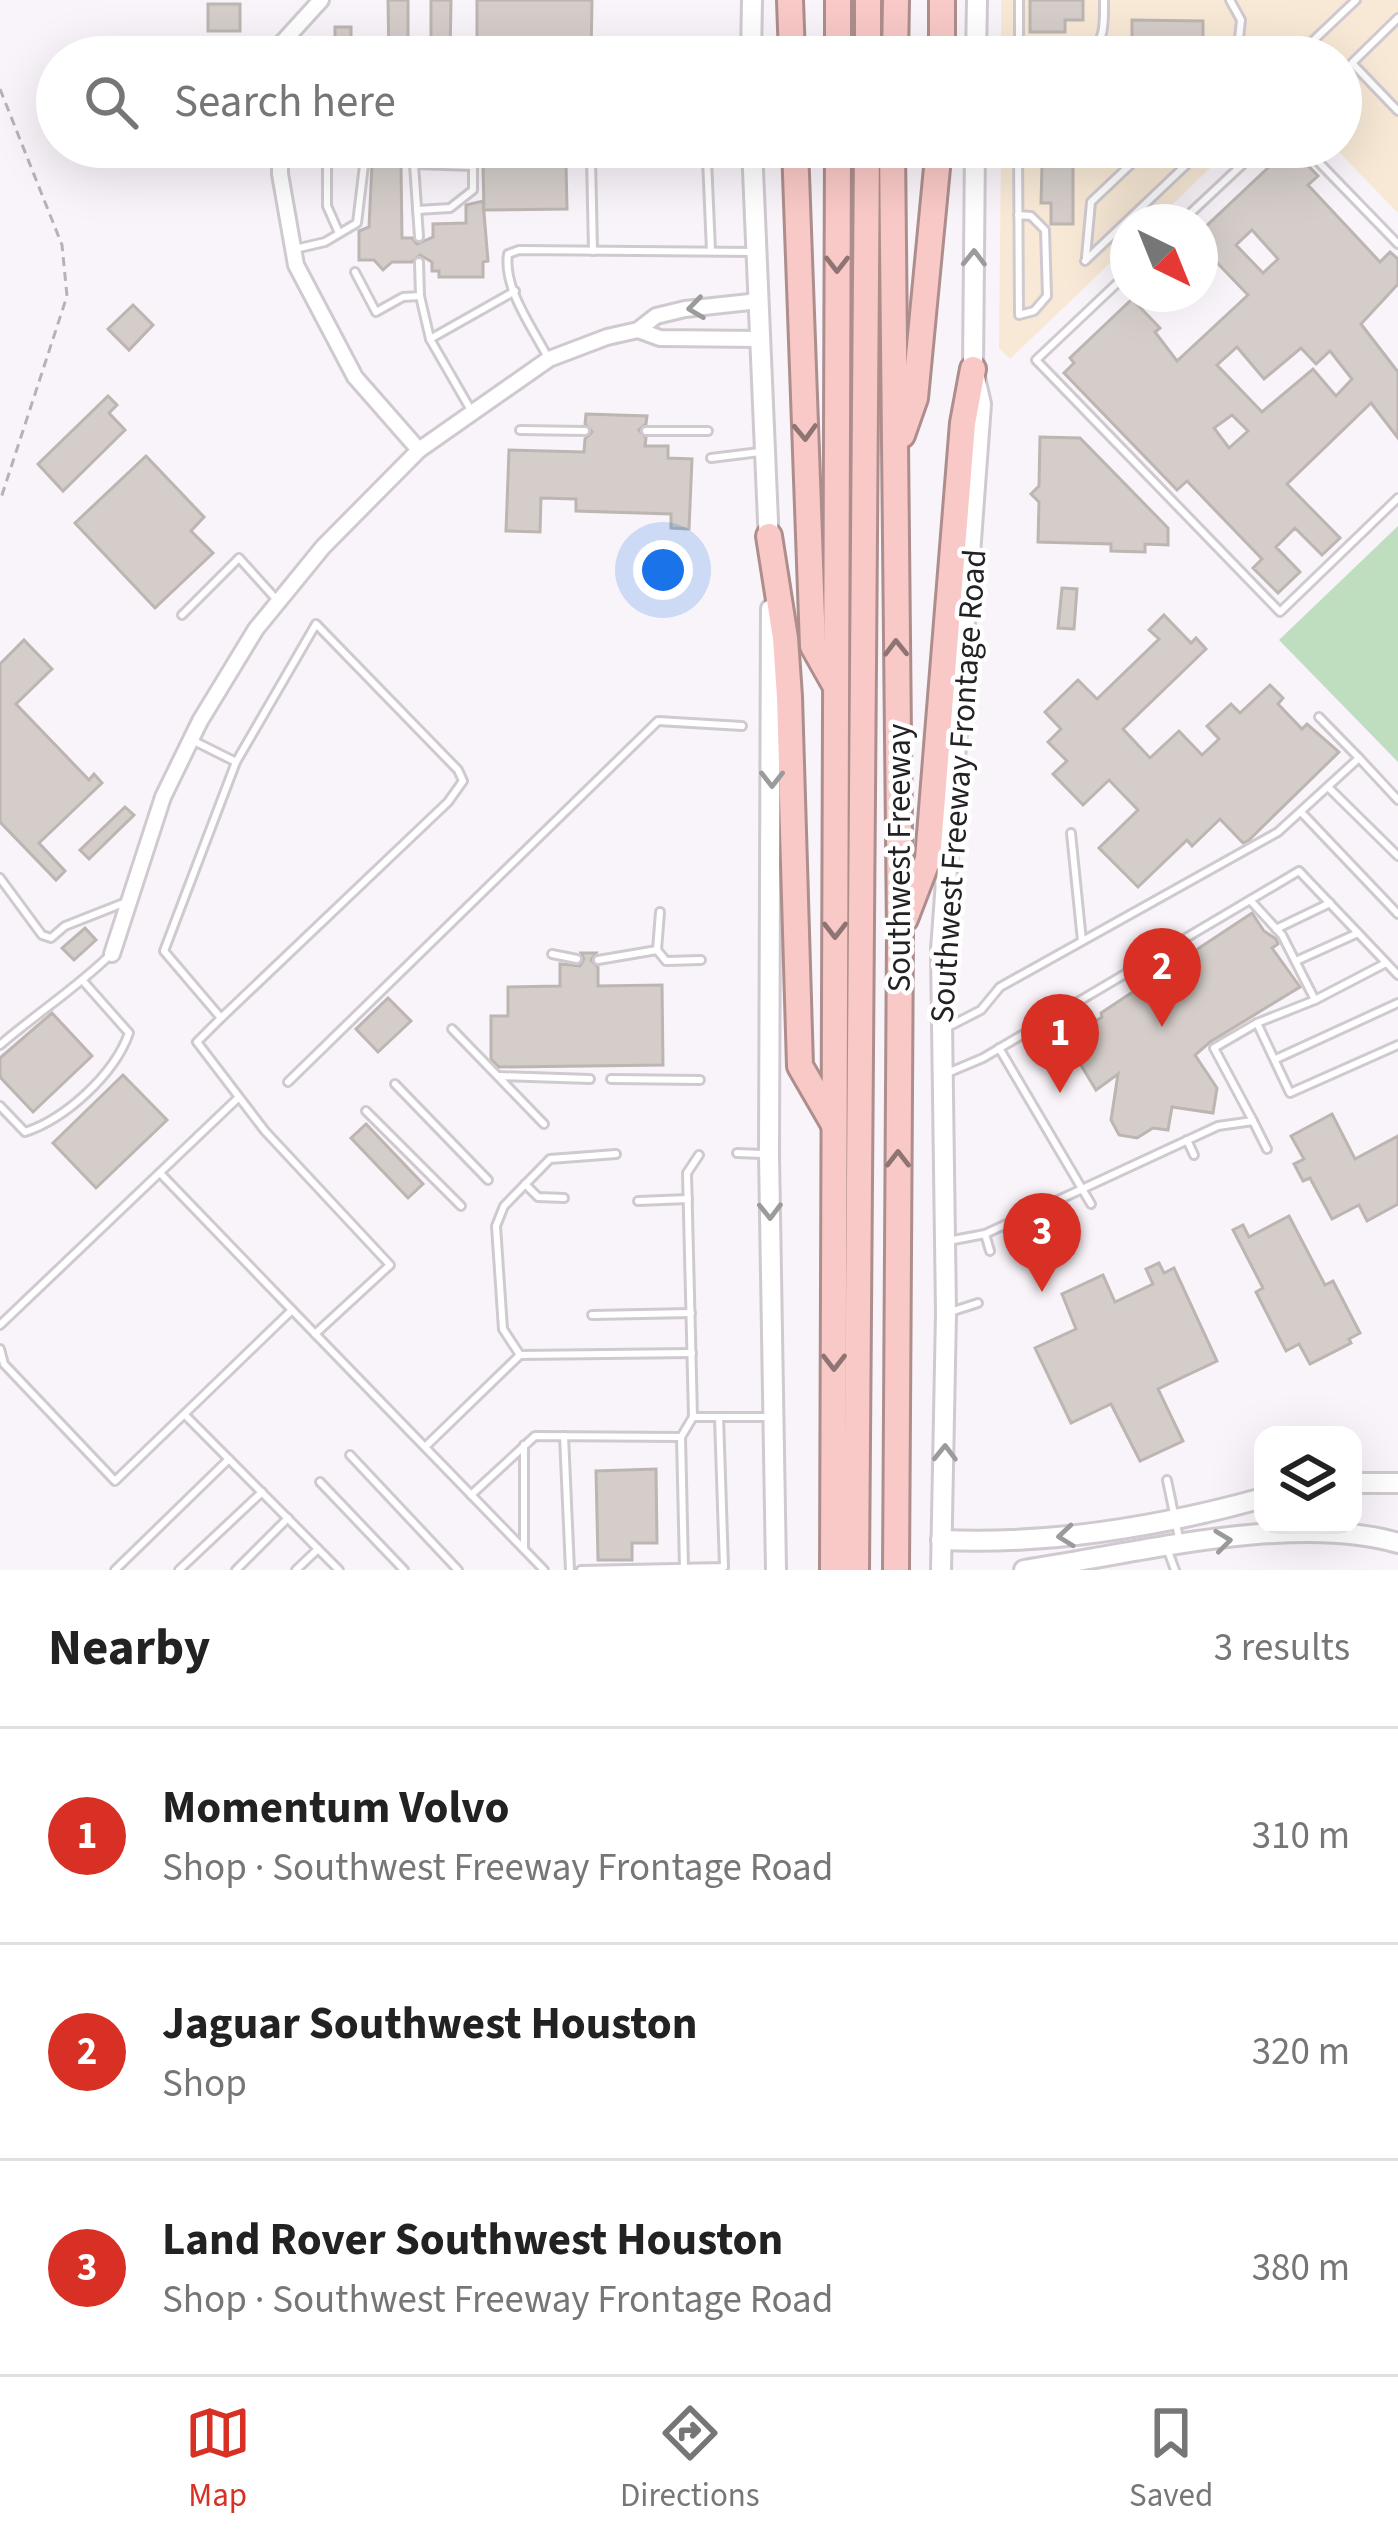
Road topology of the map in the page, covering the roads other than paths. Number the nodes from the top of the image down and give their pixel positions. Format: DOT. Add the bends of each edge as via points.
graph roads {
  1 [pos="320,0"];
  2 [pos="752,0"];
  3 [pos="790,0"];
  4 [pos="838,0"];
  5 [pos="868,0"];
  6 [pos="896,0"];
  7 [pos="942,0"];
  8 [pos="977,0"];
  9 [pos="1019,0"];
  10 [pos="1104,0"];
  11 [pos="1231,0"];
  12 [pos="1356,0"];
  13 [pos="1398,18"];
  14 [pos="292,36"];
  15 [pos="751,36"];
  16 [pos="791,36"];
  17 [pos="838,36"];
  18 [pos="868,36"];
  19 [pos="895,36"];
  20 [pos="942,36"];
  21 [pos="976,36"];
  22 [pos="1019,36"];
  23 [pos="1103,36"];
  24 [pos="1239,36"];
  25 [pos="1318,36"];
  26 [pos="1362,53"];
  27 [pos="1362,73"];
  28 [pos="1398,111"];
  29 [pos="280,168"];
  30 [pos="327,168"];
  31 [pos="364,168"];
  32 [pos="414,168"];
  33 [pos="473,168"];
  34 [pos="591,168"];
  35 [pos="707,168"];
  36 [pos="753,168"];
  37 [pos="796,168"];
  38 [pos="838,168"];
  39 [pos="867,168"];
  40 [pos="892,168"];
  41 [pos="937,168"];
  42 [pos="975,168"];
  43 [pos="1018,168"];
  44 [pos="1128,168"];
  45 [pos="1182,168"];
  46 [pos="1239,168"];
  47 [pos="1324,168"];
  48 [pos="1200,204"];
  49 [pos="418,209"];
  50 [pos="1018,215"];
  51 [pos="339,234"];
  52 [pos="419,238"];
  53 [pos="1398,244"];
  54 [pos="293,250"];
  55 [pos="593,251"];
  56 [pos="710,251"];
  57 [pos="757,252"];
  58 [pos="418,262"];
  59 [pos="355,272"];
  60 [pos="1110,290"];
  61 [pos="515,291"];
  62 [pos="420,296"];
  63 [pos="759,302"];
  64 [pos="638,330"];
  65 [pos="759,338"];
  66 [pos="430,339"];
  67 [pos="549,359"];
  68 [pos="973,369"];
  69 [pos="472,412"];
  70 [pos="520,430"];
  71 [pos="585,431"];
  72 [pos="646,431"];
  73 [pos="708,431"];
  74 [pos="419,450"];
  75 [pos="763,452"];
  76 [pos="896,455"];
  77 [pos="711,458"];
  78 [pos="1398,498"];
  79 [pos="769,536"];
  80 [pos="279,602"];
  81 [pos="182,615"];
  82 [pos="837,687"];
  83 [pos="1319,717"];
  84 [pos="742,726"];
  85 [pos="191,740"];
  86 [pos="1359,758"];
  87 [pos="236,762"];
  88 [pos="1328,787"];
  89 [pos="1398,800"];
  90 [pos="1301,812"];
  91 [pos="1071,833"];
  92 [pos="1398,856"];
  93 [pos="0,878"];
  94 [pos="1250,900"];
  95 [pos="129,901"];
  96 [pos="1330,903"];
  97 [pos="660,912"];
  98 [pos="1398,914"];
  99 [pos="1276,928"];
  100 [pos="900,933"];
  101 [pos="1358,933"];
  102 [pos="1082,940"];
  103 [pos="657,950"];
  104 [pos="112,954"];
  105 [pos="552,954"];
  106 [pos="577,959"];
  107 [pos="598,960"];
  108 [pos="701,960"];
  109 [pos="1296,962"];
  110 [pos="1387,963"];
  111 [pos="1398,975"];
  112 [pos="83,981"];
  113 [pos="1315,1000"];
  114 [pos="1398,1003"];
  115 [pos="220,1018"];
  116 [pos="1257,1023"];
  117 [pos="452,1029"];
  118 [pos="941,1030"];
  119 [pos="0,1045"];
  120 [pos="1398,1045"];
  121 [pos="999,1048"];
  122 [pos="1275,1060"];
  123 [pos="941,1075"];
  124 [pos="497,1076"];
  125 [pos="611,1078"];
  126 [pos="590,1079"];
  127 [pos="700,1080"];
  128 [pos="287,1082"];
  129 [pos="394,1084"];
  130 [pos="238,1098"];
  131 [pos="0,1106"];
  132 [pos="366,1111"];
  133 [pos="1252,1121"];
  134 [pos="544,1124"];
  135 [pos="834,1126"];
  136 [pos="1187,1140"];
  137 [pos="1267,1149"];
  138 [pos="736,1153"];
  139 [pos="616,1154"];
  140 [pos="699,1155"];
  141 [pos="769,1155"];
  142 [pos="1195,1155"];
  143 [pos="160,1173"];
  144 [pos="488,1180"];
  145 [pos="524,1184"];
  146 [pos="1082,1189"];
  147 [pos="564,1198"];
  148 [pos="688,1199"];
  149 [pos="638,1201"];
  150 [pos="1091,1204"];
  151 [pos="461,1206"];
  152 [pos="985,1234"];
  153 [pos="944,1242"];
  154 [pos="990,1251"];
  155 [pos="978,1303"];
  156 [pos="292,1310"];
  157 [pos="691,1313"];
  158 [pos="946,1313"];
  159 [pos="592,1315"];
  160 [pos="0,1325"];
  161 [pos="315,1334"];
  162 [pos="0,1349"];
  163 [pos="692,1353"];
  164 [pos="520,1355"];
  165 [pos="185,1414"];
  166 [pos="693,1417"];
  167 [pos="773,1417"];
  168 [pos="719,1418"];
  169 [pos="564,1436"];
  170 [pos="681,1437"];
  171 [pos="524,1444"];
  172 [pos="425,1447"];
  173 [pos="350,1455"];
  174 [pos="230,1460"];
  175 [pos="1167,1480"];
  176 [pos="320,1482"];
  177 [pos="1362,1483"];
  178 [pos="1398,1483"];
  179 [pos="262,1492"];
  180 [pos="471,1495"];
  181 [pos="1254,1500"];
  182 [pos="288,1518"];
  183 [pos="1174,1519"];
  184 [pos="941,1540"];
  185 [pos="1398,1544"];
  186 [pos="1174,1547"];
  187 [pos="318,1549"];
  188 [pos="524,1552"];
  189 [pos="684,1568"];
  190 [pos="851,1568"];
  191 [pos="115,1570"];
  192 [pos="179,1570"];
  193 [pos="236,1570"];
  194 [pos="296,1570"];
  195 [pos="339,1570"];
  196 [pos="404,1570"];
  197 [pos="458,1570"];
  198 [pos="544,1570"];
  199 [pos="570,1570"];
  200 [pos="581,1570"];
  201 [pos="776,1570"];
  202 [pos="896,1570"];
  203 [pos="941,1570"];
  204 [pos="1024,1570"];
  205 [pos="1175,1570"];
  1 -- 14 [label="street"];
  2 -- 15 [label="main road"];
  3 -- 16 [label="highway"];
  4 -- 17 [label="highway"];
  5 -- 18 [label="highway"];
  6 -- 19 [label="highway"];
  7 -- 20 [label="highway"];
  8 -- 21 [label="main road"];
  9 -- 22 [label="lane"];
  10 -- 23 [label="lane"];
  11 -- 24 [label="lane"];
  12 -- 25 [label="lane"];
  13 -- 26 [label="lane"];
  27 -- 28 [label="lane"];
  29 -- 54 [label="street"];
  30 -- 51 [label="lane" via="327,206"];
  31 -- 51 [label="lane" via="357,223"];
  32 -- 49 [label="lane"];
  33 -- 49 [label="lane" via="473,190 457,206"];
  34 -- 55 [label="lane"];
  35 -- 56 [label="lane"];
  36 -- 57 [label="main road"];
  37 -- 82 [label="highway, one-way" via="813,646"];
  38 -- 82 [label="highway, Southwest Freeway, one-way"];
  39 -- 190 [label="highway"];
  40 -- 76 [label="highway, Southwest Freeway"];
  41 -- 76 [label="highway" via="915,398"];
  68 -- 42 [label="main road, Southwest Freeway Frontage Road, one-way"];
  43 -- 50 [label="lane"];
  44 -- 45 [label="lane" via="1091,202 1085,261"];
  46 -- 48 [label="lane"];
  47 -- 53 [label="lane"];
  49 -- 52 [label="lane"];
  50 -- 50 [label="lane" via="1018,235 1018,315 1048,296 1045,230"];
  51 -- 54 [label="lane"];
  54 -- 74 [label="street" via="355,377"];
  55 -- 56 [label="lane"];
  55 -- 61 [label="lane" via="508,254"];
  56 -- 57 [label="lane"];
  57 -- 63 [label="main road"];
  58 -- 62 [label="lane"];
  59 -- 62 [label="lane" via="376,312"];
  60 -- 78 [label="lane" via="1036,360 1280,612"];
  61 -- 66 [label="lane"];
  61 -- 67 [label="lane"];
  62 -- 66 [label="lane"];
  63 -- 64 [label="street, one-way" via="685,309"];
  63 -- 65 [label="main road"];
  64 -- 65 [label="street" via="660,338"];
  64 -- 67 [label="street"];
  65 -- 75 [label="main road"];
  66 -- 69 [label="lane"];
  67 -- 69 [label="street"];
  68 -- 100 [label="highway" via="928,859"];
  68 -- 118 [label="main road, Southwest Freeway Frontage Road" via="981,404 940,950"];
  69 -- 74 [label="street"];
  70 -- 71 [label="lane"];
  72 -- 73 [label="lane"];
  74 -- 80 [label="street"];
  75 -- 77 [label="lane"];
  75 -- 79 [label="main road"];
  100 -- 76 [label="highway, Southwest Freeway, one-way"];
  79 -- 135 [label="highway" via="785,638 800,1066"];
  79 -- 141 [label="main road, one-way"];
  80 -- 81 [label="lane" via="239,558"];
  80 -- 85 [label="street"];
  82 -- 135 [label="highway, Southwest Freeway, one-way"];
  83 -- 86 [label="lane"];
  84 -- 128 [label="lane" via="658,721"];
  85 -- 87 [label="lane"];
  85 -- 95 [label="street"];
  86 -- 88 [label="lane"];
  86 -- 89 [label="lane"];
  87 -- 115 [label="lane" via="164,951"];
  87 -- 115 [label="lane" via="316,624 463,781"];
  88 -- 90 [label="lane"];
  88 -- 92 [label="lane"];
  90 -- 98 [label="lane"];
  90 -- 102 [label="lane"];
  91 -- 102 [label="lane"];
  93 -- 95 [label="lane" via="51,938"];
  94 -- 96 [label="lane" via="1299,871"];
  94 -- 99 [label="lane"];
  94 -- 121 [label="lane"];
  95 -- 104 [label="street"];
  96 -- 99 [label="lane"];
  96 -- 101 [label="lane"];
  97 -- 103 [label="lane"];
  99 -- 109 [label="lane"];
  202 -- 100 [label="highway, Southwest Freeway, one-way"];
  101 -- 109 [label="lane"];
  101 -- 110 [label="lane"];
  102 -- 118 [label="lane"];
  103 -- 107 [label="lane"];
  103 -- 108 [label="lane" via="666,961"];
  104 -- 112 [label="lane"];
  105 -- 106 [label="lane"];
  109 -- 113 [label="lane"];
  110 -- 111 [label="lane"];
  110 -- 113 [label="lane"];
  112 -- 119 [label="lane"];
  112 -- 131 [label="lane" via="129,1033 124,1047 48,1125 25,1132"];
  113 -- 116 [label="lane"];
  114 -- 122 [label="lane"];
  115 -- 130 [label="lane" via="197,1042"];
  116 -- 122 [label="lane"];
  116 -- 133 [label="lane" via="1214,1048"];
  117 -- 124 [label="lane"];
  118 -- 123 [label="main road, Southwest Freeway Frontage Road"];
  120 -- 122 [label="lane" via="1290,1093"];
  121 -- 123 [label="lane"];
  121 -- 146 [label="lane"];
  123 -- 153 [label="main road, Southwest Freeway Frontage Road"];
  124 -- 126 [label="lane"];
  124 -- 134 [label="lane"];
  125 -- 127 [label="lane"];
  129 -- 144 [label="lane"];
  130 -- 143 [label="lane"];
  130 -- 161 [label="lane" via="390,1265"];
  132 -- 151 [label="lane"];
  133 -- 136 [label="lane"];
  133 -- 137 [label="lane"];
  135 -- 190 [label="highway, Southwest Freeway, one-way"];
  136 -- 142 [label="lane"];
  136 -- 146 [label="lane"];
  138 -- 141 [label="lane"];
  139 -- 145 [label="lane" via="550,1159"];
  140 -- 148 [label="lane" via="687,1173"];
  141 -- 167 [label="main road, one-way"];
  143 -- 156 [label="lane"];
  143 -- 160 [label="lane"];
  145 -- 147 [label="lane" via="538,1197"];
  145 -- 164 [label="lane" via="496,1226 502,1330"];
  146 -- 150 [label="lane"];
  146 -- 152 [label="lane"];
  148 -- 149 [label="lane"];
  148 -- 157 [label="lane"];
  152 -- 153 [label="lane"];
  152 -- 154 [label="lane"];
  153 -- 158 [label="main road, Southwest Freeway Frontage Road"];
  155 -- 158 [label="lane"];
  156 -- 161 [label="lane"];
  156 -- 165 [label="lane"];
  157 -- 159 [label="lane"];
  157 -- 163 [label="lane"];
  184 -- 158 [label="main road, Southwest Freeway Frontage Road, one-way"];
  161 -- 172 [label="lane"];
  162 -- 165 [label="lane" via="4,1364 115,1481"];
  163 -- 164 [label="lane"];
  163 -- 166 [label="lane"];
  164 -- 172 [label="lane"];
  165 -- 174 [label="lane"];
  166 -- 168 [label="lane"];
  166 -- 170 [label="lane"];
  167 -- 168 [label="lane"];
  167 -- 201 [label="main road"];
  168 -- 189 [label="lane" via="724,1567"];
  169 -- 170 [label="lane"];
  169 -- 171 [label="lane"];
  169 -- 199 [label="lane"];
  170 -- 189 [label="lane"];
  171 -- 180 [label="lane"];
  171 -- 188 [label="lane"];
  172 -- 180 [label="lane"];
  173 -- 197 [label="lane"];
  174 -- 179 [label="lane"];
  174 -- 191 [label="lane"];
  175 -- 183 [label="lane"];
  176 -- 196 [label="lane"];
  177 -- 178 [label="main road"];
  179 -- 182 [label="lane"];
  179 -- 192 [label="lane"];
  180 -- 188 [label="lane"];
  181 -- 183 [label="main road"];
  182 -- 187 [label="lane"];
  182 -- 193 [label="lane"];
  183 -- 184 [label="main road, one-way" via="1019,1541"];
  183 -- 186 [label="lane"];
  184 -- 203 [label="main road, Southwest Freeway Frontage Road"];
  186 -- 185 [label="main road, one-way" via="1328,1531"];
  186 -- 204 [label="main road"];
  186 -- 205 [label="lane"];
  187 -- 194 [label="lane"];
  187 -- 195 [label="lane"];
  188 -- 198 [label="lane"];
  189 -- 200 [label="lane"];
}
